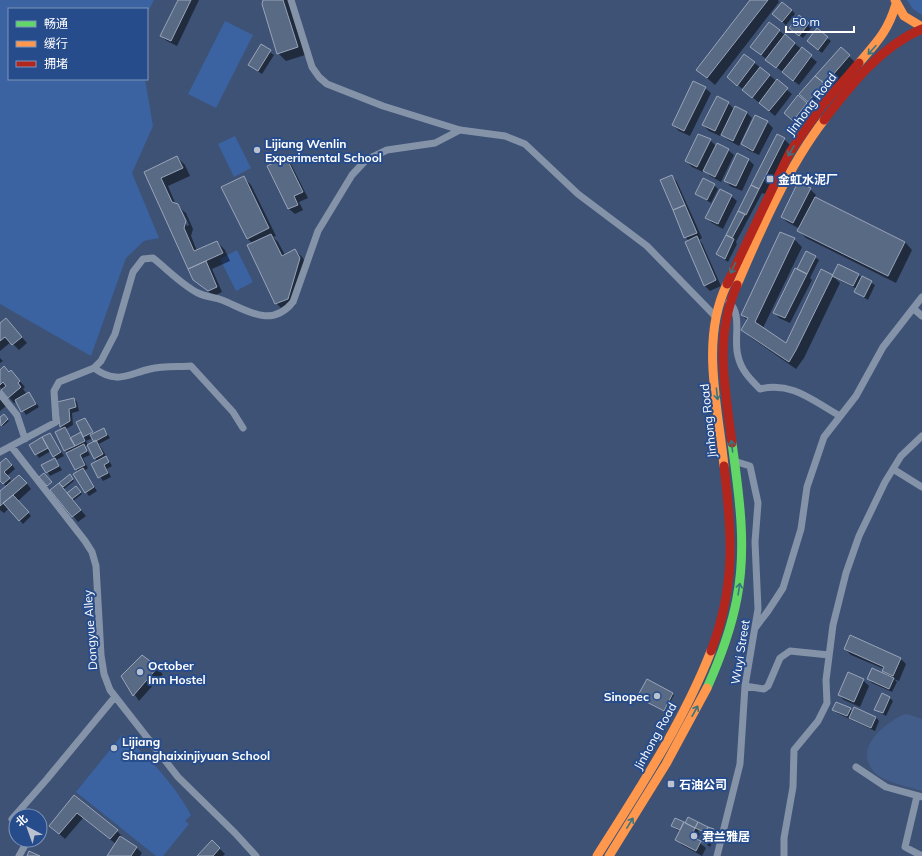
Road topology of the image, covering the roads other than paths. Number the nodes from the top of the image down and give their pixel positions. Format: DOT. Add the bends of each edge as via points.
graph roads {
  1 [pos="291,0"];
  2 [pos="896,2"];
  3 [pos="922,28"];
  4 [pos="460,130"];
  5 [pos="922,297"];
  6 [pos="729,302"];
  7 [pos="914,309"];
  8 [pos="715,316"];
  9 [pos="922,316"];
  10 [pos="94,368"];
  11 [pos="0,394"];
  12 [pos="840,416"];
  13 [pos="244,428"];
  14 [pos="922,436"];
  15 [pos="25,439"];
  16 [pos="11,446"];
  17 [pos="0,452"];
  18 [pos="734,461"];
  19 [pos="893,469"];
  20 [pos="922,487"];
  21 [pos="755,628"];
  22 [pos="829,656"];
  23 [pos="745,686"];
  24 [pos="114,698"];
  25 [pos="856,767"];
  26 [pos="920,796"];
  27 [pos="21,808"];
  28 [pos="256,856"];
  29 [pos="597,856"];
  30 [pos="609,856"];
  31 [pos="717,856"];
  32 [pos="784,856"];
  33 [pos="922,856"];
  1 -- 4 [label="street" via="312,67 323,81 332,87 383,106"];
  2 -- 3 [label="main road" via="904,16"];
  2 -- 8 [label="main road, Jinhong Road, one-way" via="891,22 882,37 822,106 790,152 724,288"];
  3 -- 6 [label="main road, Jinhong Road" via="885,50 819,127 784,185"];
  4 -- 8 [label="street" via="506,136 525,144 578,194 647,246"];
  4 -- 10 [label="street" via="435,143 387,150 358,167 318,231 293,302 275,315 263,317 200,294 152,258 143,259 133,272 111,343"];
  5 -- 7 [label="street"];
  6 -- 12 [label="street" via="737,314 736,350 746,375 760,389 774,386 789,388"];
  18 -- 6 [label="main road, Jinhong Road, one-way" via="723,355 724,323"];
  7 -- 9 [label="street"];
  7 -- 12 [label="street" via="883,347 859,391"];
  8 -- 29 [label="main road, Jinhong Road, one-way" via="712,356 732,537 730,580 724,612 713,647 691,697 645,779"];
  10 -- 13 [label="street" via="123,378 151,369 191,366 233,412"];
  10 -- 15 [label="street" via="57,384 54,391 56,422"];
  11 -- 15 [label="street" via="17,415"];
  12 -- 21 [label="street" via="820,446 807,487 801,529 783,588"];
  14 -- 19 [label="street" via="907,449"];
  15 -- 16 [label="street"];
  16 -- 17 [label="street"];
  16 -- 24 [label="street, Dongyue Alley" via="92,552 97,573 102,665 106,682"];
  18 -- 21 [label="street, Wuyi Street" via="750,466 758,503 755,542 758,610"];
  30 -- 18 [label="main road, Jinhong Road, one-way" via="654,784 700,702 728,632 737,598 742,551"];
  19 -- 20 [label="street"];
  19 -- 22 [label="street" via="852,554 834,619"];
  21 -- 23 [label="street, Wuyi Street"];
  22 -- 23 [label="street" via="790,651 780,658 768,686 764,689"];
  22 -- 32 [label="street" via="827,703 818,721 794,750 793,787 784,838"];
  23 -- 31 [label="street, Wuyi Street" via="740,764"];
  24 -- 27 [label="street"];
  24 -- 28 [label="street, Dongyue Alley" via="178,777"];
  25 -- 26 [label="street" via="886,787"];
  26 -- 33 [label="street" via="905,847"];
}
